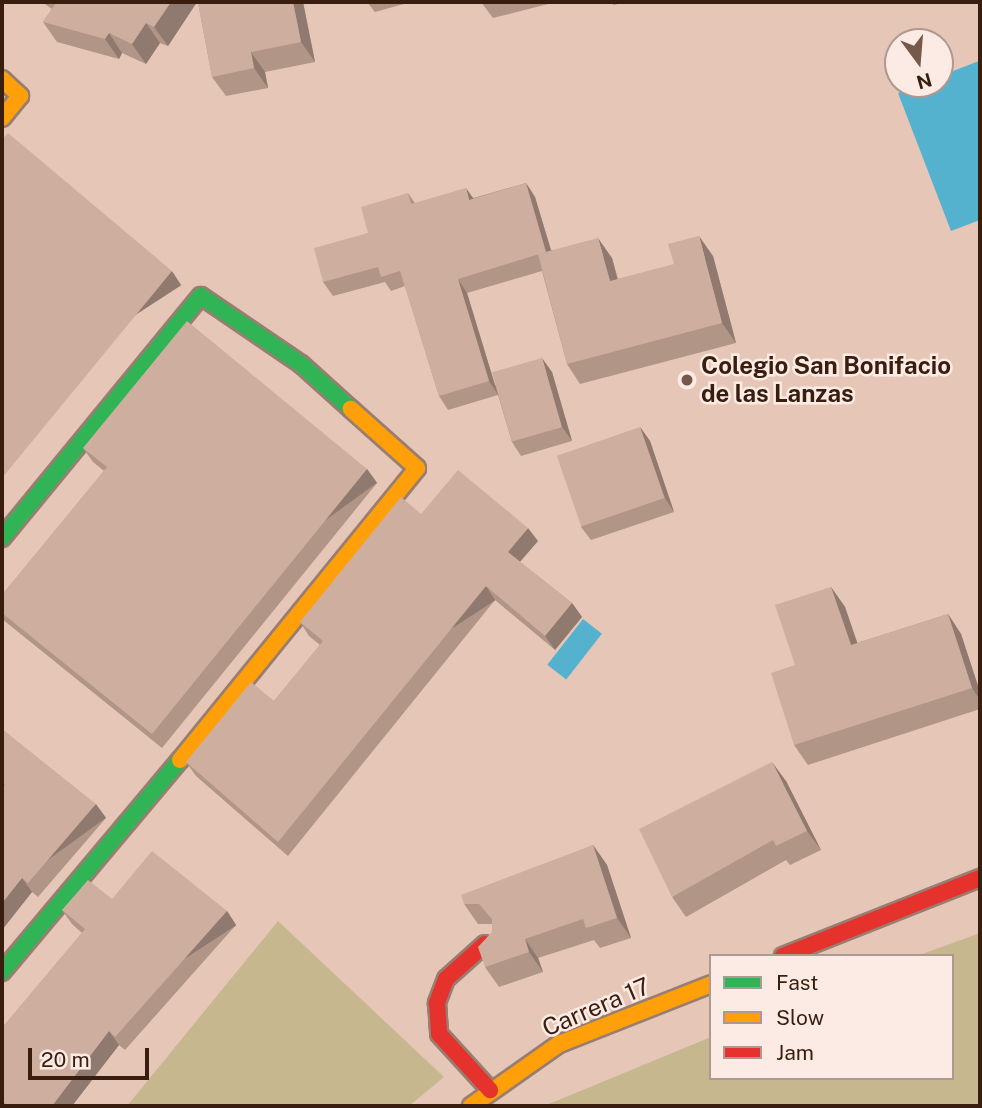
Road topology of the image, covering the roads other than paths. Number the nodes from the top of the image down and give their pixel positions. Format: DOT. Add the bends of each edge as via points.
graph roads {
  1 [pos="2,79"];
  2 [pos="2,118"];
  3 [pos="2,538"];
  4 [pos="980,878"];
  5 [pos="485,944"];
  6 [pos="788,954"];
  7 [pos="2,972"];
  8 [pos="709,985"];
  9 [pos="490,1090"];
  10 [pos="471,1106"];
  1 -- 2 [label="street" via="20,96"];
  3 -- 7 [label="street" via="201,296 301,364 417,468 123,831"];
  4 -- 6 [label="street"];
  5 -- 9 [label="street" via="446,979 437,1003 439,1034"];
  8 -- 9 [label="street, Carrera 17" via="559,1044"];
  9 -- 10 [label="street, Carrera 17"];
}
